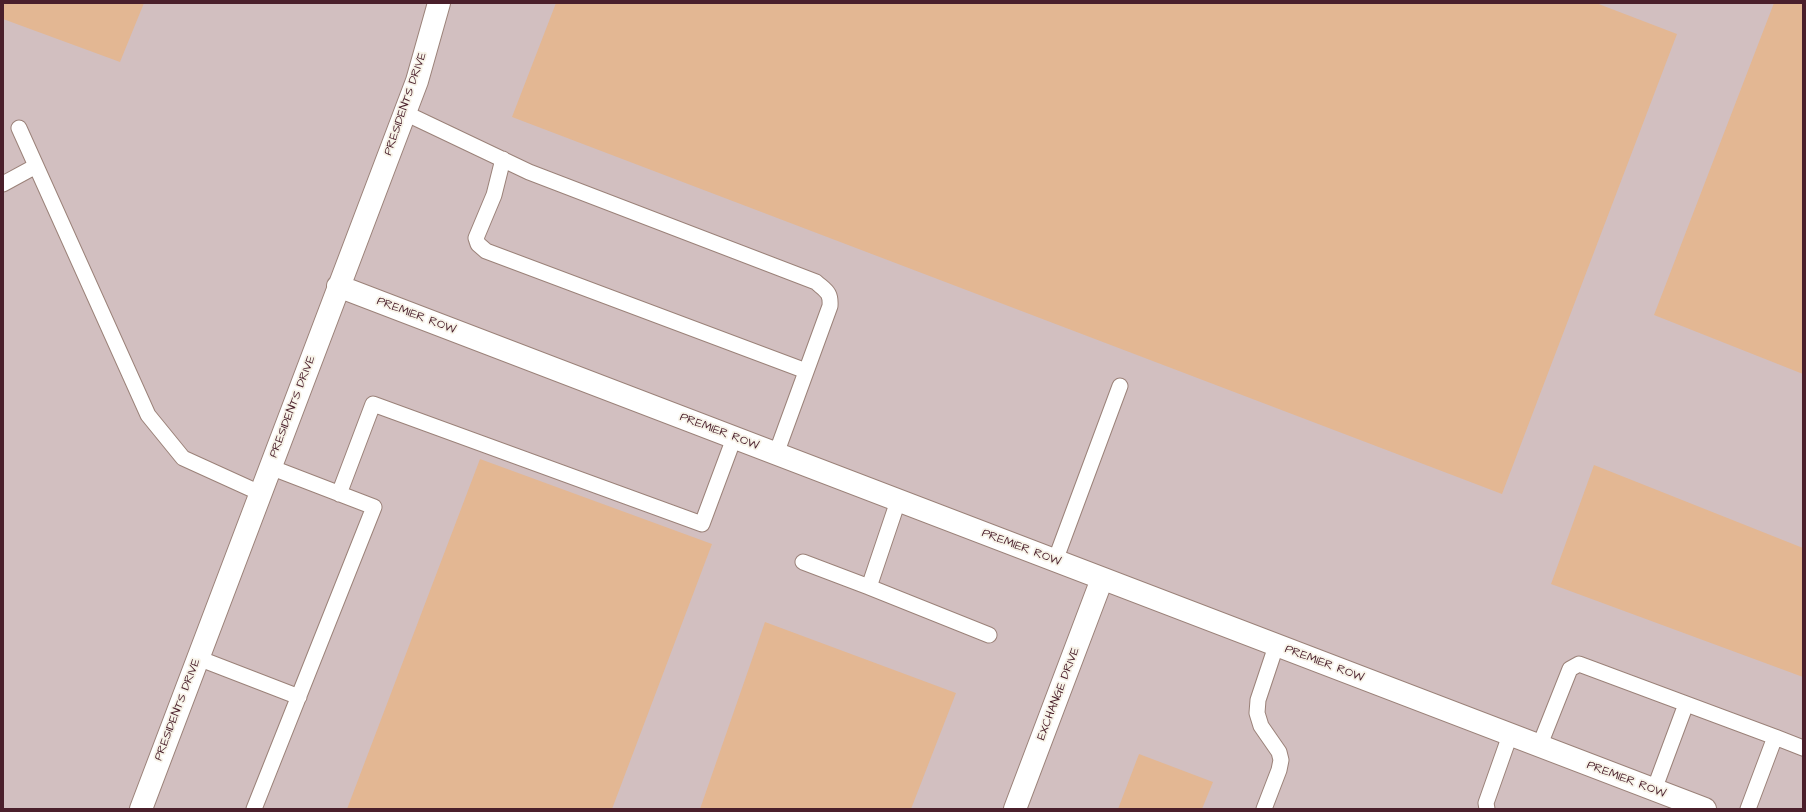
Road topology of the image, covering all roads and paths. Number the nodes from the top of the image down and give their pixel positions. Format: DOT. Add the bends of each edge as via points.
graph roads {
  1 [pos="439,3"];
  2 [pos="405,113"];
  3 [pos="19,128"];
  4 [pos="503,159"];
  5 [pos="36,166"];
  6 [pos="3,184"];
  7 [pos="338,286"];
  8 [pos="806,371"];
  9 [pos="1120,386"];
  10 [pos="734,438"];
  11 [pos="776,454"];
  12 [pos="270,467"];
  13 [pos="260,493"];
  14 [pos="339,494"];
  15 [pos="898,501"];
  16 [pos="1055,561"];
  17 [pos="803,562"];
  18 [pos="1102,579"];
  19 [pos="869,587"];
  20 [pos="989,635"];
  21 [pos="1276,646"];
  22 [pos="198,658"];
  23 [pos="298,697"];
  24 [pos="1686,704"];
  25 [pos="1510,735"];
  26 [pos="1775,737"];
  27 [pos="1539,746"];
  28 [pos="1803,748"];
  29 [pos="1654,790"];
  30 [pos="141,809"];
  31 [pos="254,809"];
  32 [pos="1016,809"];
  33 [pos="1264,809"];
  34 [pos="1487,809"];
  35 [pos="1705,809"];
  36 [pos="1748,809"];
  1 -- 2 [label="street, PRESIDENTS DRIVE" via="417,81"];
  2 -- 4 [label="lane"];
  2 -- 7 [label="street, PRESIDENTS DRIVE"];
  3 -- 5 [label="lane"];
  4 -- 8 [label="lane" via="529,172 816,282 830,296 830,306"];
  4 -- 8 [label="lane" via="494,195 476,238 478,244 486,251"];
  5 -- 6 [label="lane"];
  5 -- 13 [label="lane" via="148,415 183,458"];
  7 -- 10 [label="street, PREMIER ROW"];
  7 -- 12 [label="street, PRESIDENTS DRIVE"];
  8 -- 11 [label="lane"];
  9 -- 16 [label="lane"];
  10 -- 11 [label="street, PREMIER ROW"];
  10 -- 14 [label="lane" via="702,524 373,404"];
  11 -- 15 [label="street, PREMIER ROW"];
  12 -- 13 [label="street, PRESIDENTS DRIVE"];
  12 -- 14 [label="lane"];
  13 -- 22 [label="street, PRESIDENTS DRIVE"];
  14 -- 23 [label="lane" via="374,507"];
  15 -- 16 [label="street, PREMIER ROW"];
  15 -- 19 [label="lane"];
  16 -- 18 [label="street, PREMIER ROW"];
  17 -- 19 [label="lane"];
  18 -- 21 [label="street, PREMIER ROW"];
  18 -- 32 [label="street, EXCHANGE DRIVE"];
  19 -- 20 [label="lane"];
  21 -- 25 [label="street, PREMIER ROW"];
  21 -- 33 [label="lane" via="1260,693 1257,713 1261,726 1279,752 1281,760"];
  22 -- 23 [label="lane"];
  22 -- 30 [label="street, PRESIDENTS DRIVE"];
  23 -- 31 [label="lane"];
  24 -- 26 [label="lane"];
  24 -- 27 [label="lane" via="1579,664 1570,669"];
  24 -- 29 [label="lane"];
  25 -- 27 [label="street, PREMIER ROW"];
  25 -- 34 [label="lane" via="1486,804"];
  26 -- 28 [label="lane"];
  26 -- 36 [label="lane"];
  27 -- 29 [label="street, PREMIER ROW"];
  29 -- 35 [label="street, PREMIER ROW"];
}
